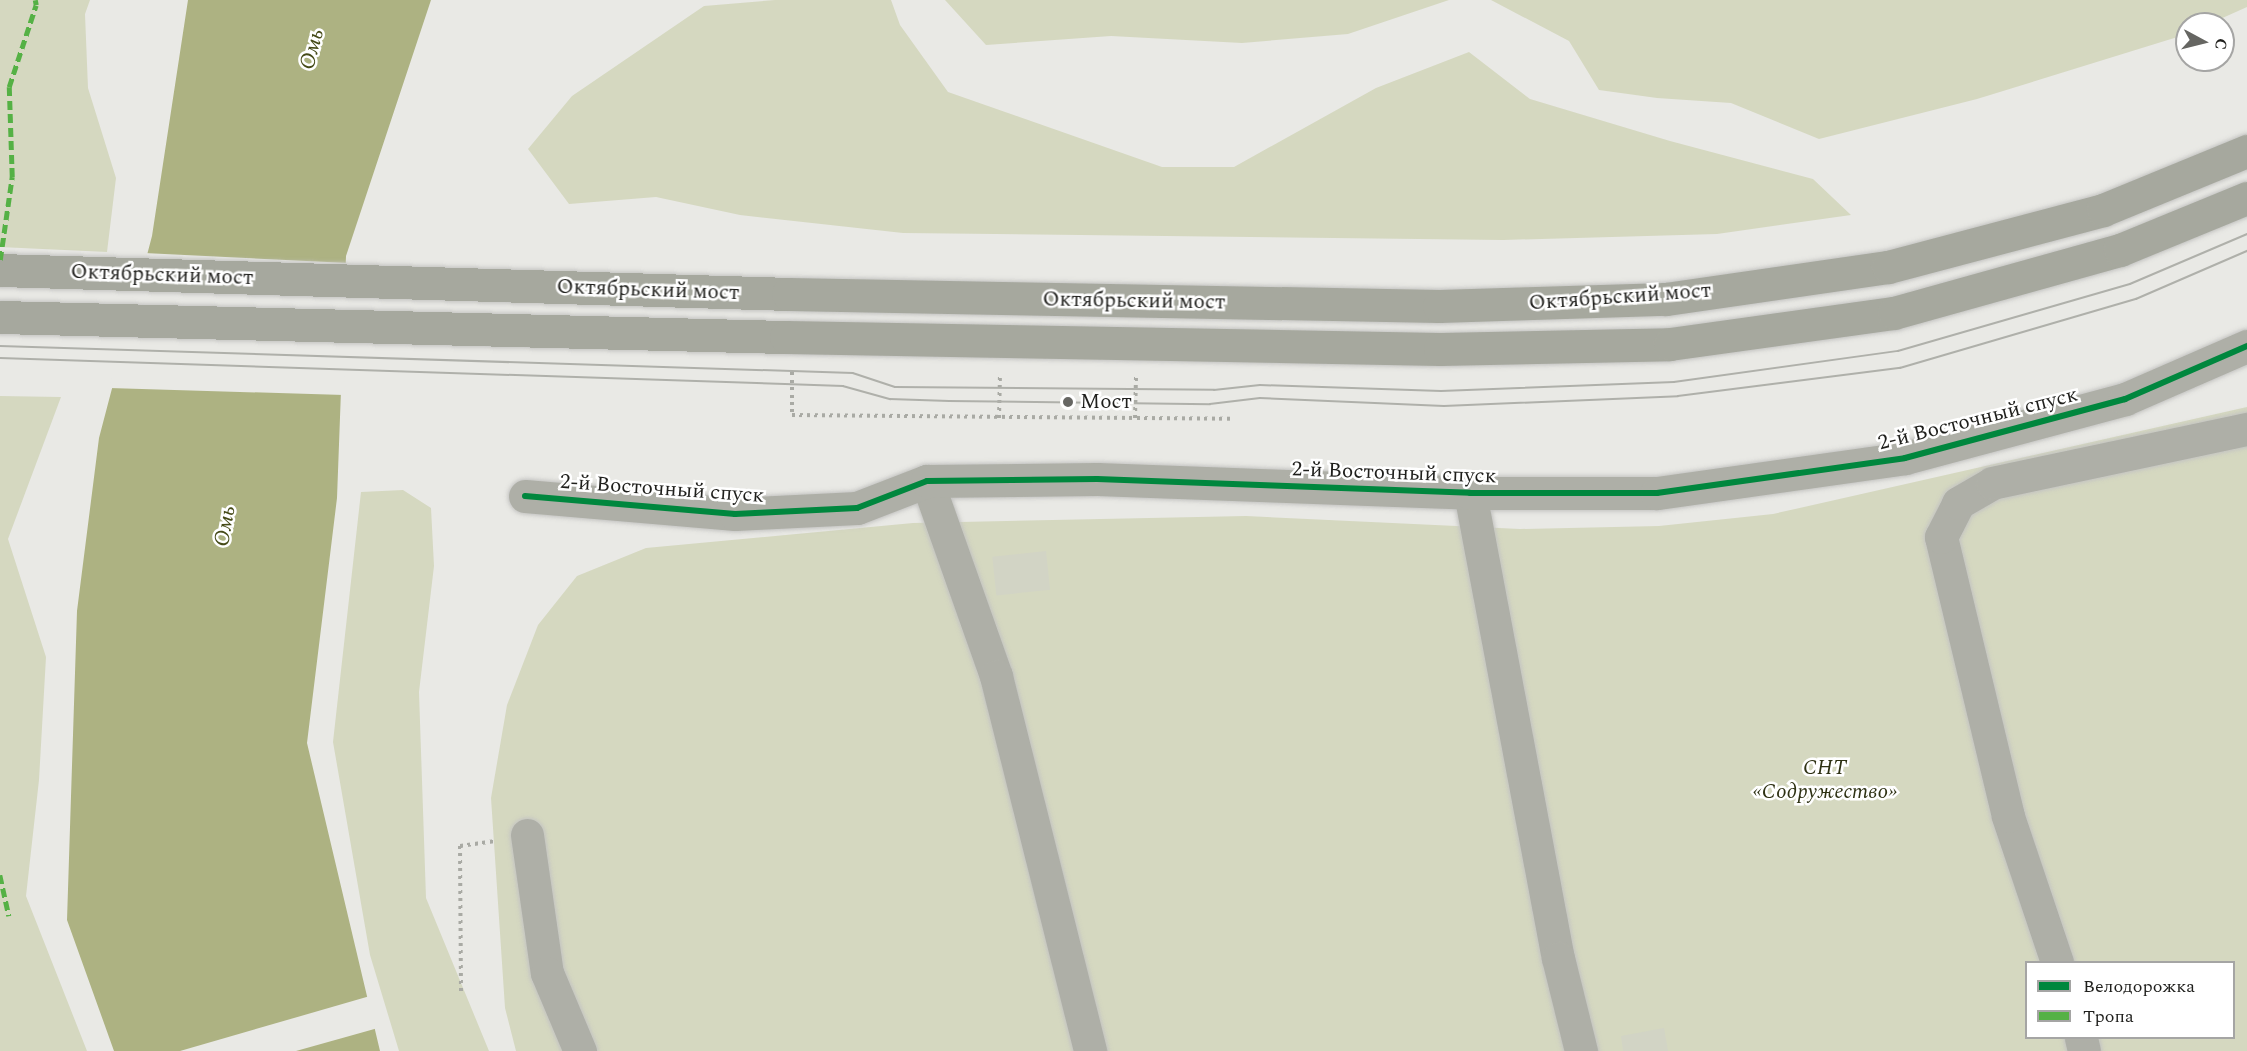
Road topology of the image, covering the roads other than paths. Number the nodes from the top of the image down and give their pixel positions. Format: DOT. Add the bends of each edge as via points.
graph roads {
  1 [pos="2247,151"];
  2 [pos="2247,198"];
  3 [pos="0,270"];
  4 [pos="0,317"];
  5 [pos="2247,346"];
  6 [pos="2247,429"];
  7 [pos="927,481"];
  8 [pos="1470,493"];
  9 [pos="525,496"];
  10 [pos="527,835"];
  11 [pos="2056,961"];
  12 [pos="580,1051"];
  13 [pos="1090,1051"];
  14 [pos="1581,1051"];
  1 -- 3 [label="main road, Октябрьский мост, bridge" via="2103,210 1888,267 1666,299 1427,306 788,294"];
  2 -- 4 [label="main road, Октябрьский мост, bridge" via="2120,250 1894,313 1670,344 1440,349"];
  5 -- 8 [label="street, 2-й Восточный спуск" via="2125,399 1905,458 1657,493"];
  6 -- 11 [label="street" via="1992,483 1958,503 1941,537 2008,816"];
  7 -- 8 [label="street, 2-й Восточный спуск" via="1097,478"];
  7 -- 9 [label="street, 2-й Восточный спуск" via="857,508 735,514"];
  7 -- 13 [label="street" via="996,676"];
  8 -- 14 [label="street" via="1558,958"];
  10 -- 12 [label="street" via="547,973"];
}
